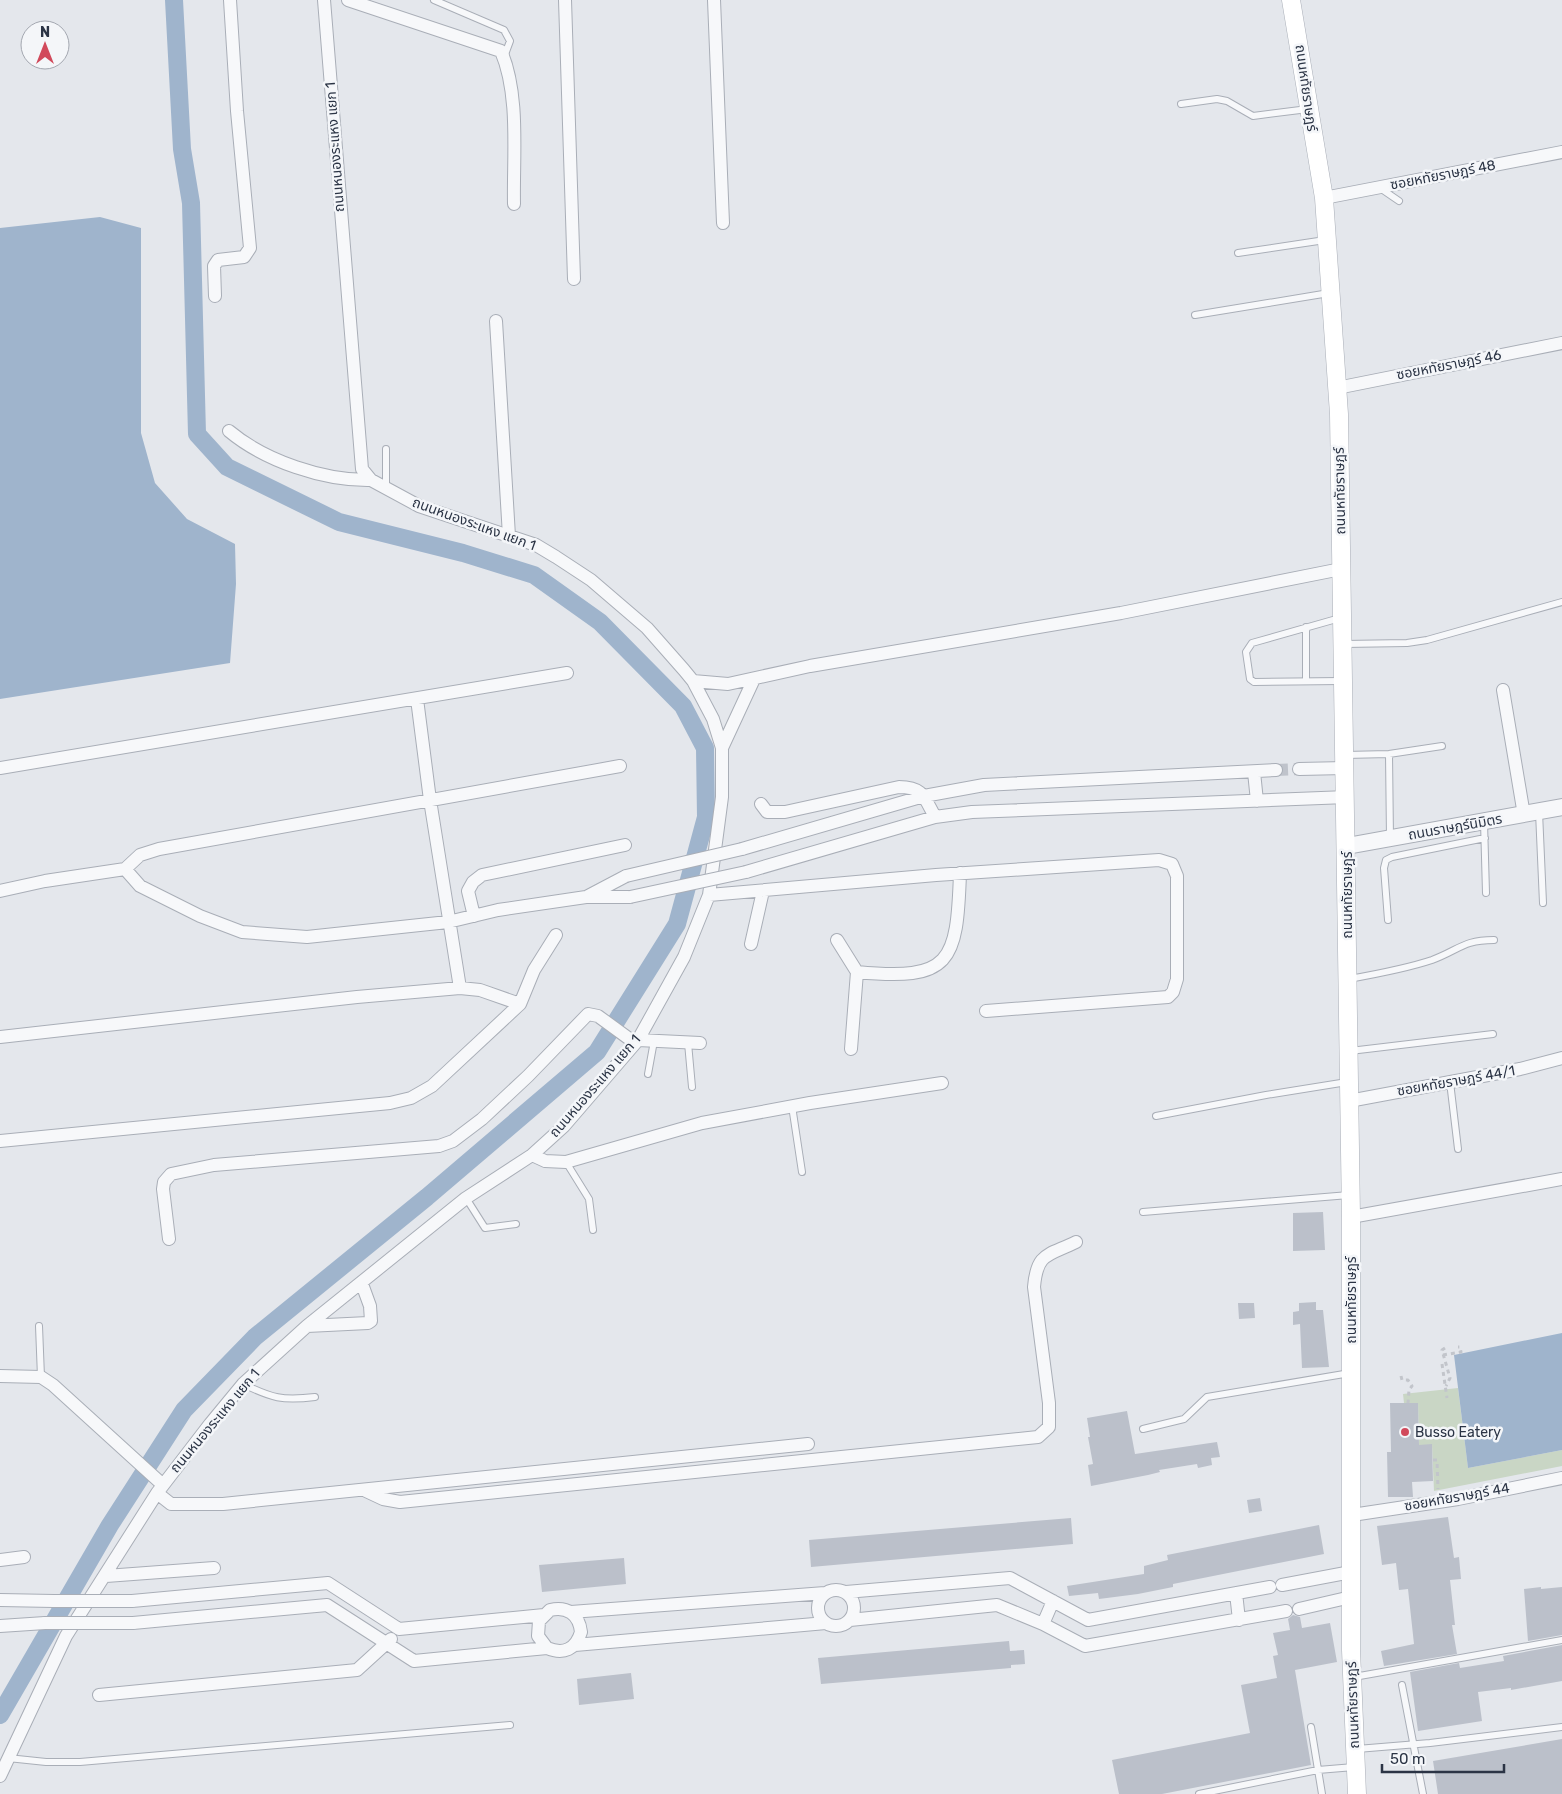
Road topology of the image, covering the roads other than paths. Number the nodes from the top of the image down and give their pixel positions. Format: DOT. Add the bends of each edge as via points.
graph roads {
  1 [pos="230,0"];
  2 [pos="324,0"];
  3 [pos="348,0"];
  4 [pos="434,0"];
  5 [pos="565,0"];
  6 [pos="714,0"];
  7 [pos="1291,0"];
  8 [pos="504,58"];
  9 [pos="1181,104"];
  10 [pos="1309,109"];
  11 [pos="1562,152"];
  12 [pos="1378,187"];
  13 [pos="1324,198"];
  14 [pos="1399,202"];
  15 [pos="514,204"];
  16 [pos="723,222"];
  17 [pos="1326,240"];
  18 [pos="1238,253"];
  19 [pos="574,279"];
  20 [pos="1330,293"];
  21 [pos="215,296"];
  22 [pos="1195,315"];
  23 [pos="496,321"];
  24 [pos="1562,342"];
  25 [pos="1337,388"];
  26 [pos="229,431"];
  27 [pos="386,449"];
  28 [pos="371,480"];
  29 [pos="386,488"];
  30 [pos="509,536"];
  31 [pos="1341,569"];
  32 [pos="1562,602"];
  33 [pos="1342,618"];
  34 [pos="1306,627"];
  35 [pos="1341,644"];
  36 [pos="567,673"];
  37 [pos="754,679"];
  38 [pos="693,681"];
  39 [pos="1306,681"];
  40 [pos="1342,681"];
  41 [pos="1503,690"];
  42 [pos="417,699"];
  43 [pos="1442,746"];
  44 [pos="722,748"];
  45 [pos="1389,754"];
  46 [pos="1344,762"];
  47 [pos="620,766"];
  48 [pos="0,768"];
  49 [pos="1299,769"];
  50 [pos="1276,770"];
  51 [pos="1254,772"];
  52 [pos="924,796"];
  53 [pos="1346,797"];
  54 [pos="430,800"];
  55 [pos="1257,801"];
  56 [pos="761,804"];
  57 [pos="1562,807"];
  58 [pos="1532,813"];
  59 [pos="934,817"];
  60 [pos="1484,822"];
  61 [pos="1485,838"];
  62 [pos="1390,839"];
  63 [pos="625,845"];
  64 [pos="1347,846"];
  65 [pos="124,869"];
  66 [pos="960,873"];
  67 [pos="763,890"];
  68 [pos="0,891"];
  69 [pos="1486,893"];
  70 [pos="709,895"];
  71 [pos="586,897"];
  72 [pos="1543,903"];
  73 [pos="474,916"];
  74 [pos="1388,920"];
  75 [pos="448,922"];
  76 [pos="556,935"];
  77 [pos="837,940"];
  78 [pos="1494,940"];
  79 [pos="751,944"];
  80 [pos="856,972"];
  81 [pos="1348,979"];
  82 [pos="460,988"];
  83 [pos="520,1004"];
  84 [pos="986,1011"];
  85 [pos="1493,1034"];
  86 [pos="0,1037"];
  87 [pos="636,1041"];
  88 [pos="654,1041"];
  89 [pos="694,1043"];
  90 [pos="851,1049"];
  91 [pos="1348,1051"];
  92 [pos="1562,1058"];
  93 [pos="648,1074"];
  94 [pos="1348,1082"];
  95 [pos="1450,1082"];
  96 [pos="942,1083"];
  97 [pos="692,1088"];
  98 [pos="1349,1101"];
  99 [pos="792,1106"];
  100 [pos="1156,1116"];
  101 [pos="0,1140"];
  102 [pos="1458,1149"];
  103 [pos="532,1155"];
  104 [pos="566,1162"];
  105 [pos="802,1172"];
  106 [pos="1562,1179"];
  107 [pos="1350,1195"];
  108 [pos="466,1198"];
  109 [pos="1143,1212"];
  110 [pos="1351,1217"];
  111 [pos="516,1224"];
  112 [pos="593,1230"];
  113 [pos="169,1239"];
  114 [pos="1076,1242"];
  115 [pos="362,1284"];
  116 [pos="39,1326"];
  117 [pos="307,1326"];
  118 [pos="1351,1373"];
  119 [pos="0,1376"];
  120 [pos="41,1377"];
  121 [pos="243,1384"];
  122 [pos="315,1397"];
  123 [pos="1143,1429"];
  124 [pos="808,1444"];
  125 [pos="1562,1478"];
  126 [pos="160,1489"];
  127 [pos="366,1491"];
  128 [pos="1352,1516"];
  129 [pos="24,1557"];
  130 [pos="0,1560"];
  131 [pos="214,1568"];
  132 [pos="1351,1572"];
  133 [pos="106,1576"];
  134 [pos="846,1592"];
  135 [pos="825,1593"];
  136 [pos="1236,1593"];
  137 [pos="1351,1597"];
  138 [pos="0,1600"];
  139 [pos="1053,1601"];
  140 [pos="571,1612"];
  141 [pos="544,1615"];
  142 [pos="850,1620"];
  143 [pos="1239,1620"];
  144 [pos="826,1623"];
  145 [pos="1043,1624"];
  146 [pos="0,1626"];
  147 [pos="399,1629"];
  148 [pos="1562,1640"];
  149 [pos="387,1644"];
  150 [pos="575,1645"];
  151 [pos="547,1648"];
  152 [pos="1353,1678"];
  153 [pos="1402,1685"];
  154 [pos="99,1695"];
  155 [pos="510,1726"];
  156 [pos="1311,1726"];
  157 [pos="1562,1727"];
  158 [pos="1415,1744"];
  159 [pos="1354,1749"];
  160 [pos="8,1758"];
  161 [pos="1355,1767"];
  162 [pos="1318,1770"];
  163 [pos="0,1776"];
  164 [pos="1199,1794"];
  165 [pos="1322,1794"];
  166 [pos="1357,1794"];
  167 [pos="1424,1794"];
  1 -- 21 [label="street" via="250,248 244,257 218,260 214,266"];
  2 -- 28 [label="street, ถนนหนองระแหง แยก 1" via="360,459 362,469"];
  3 -- 8 [label="street" via="501,51"];
  4 -- 8 [label="lane" via="504,30 510,41"];
  5 -- 19 [label="street"];
  6 -- 16 [label="street"];
  7 -- 10 [label="main road, ถนนหทัยราษฎร์"];
  8 -- 15 [label="street" via="512,98"];
  9 -- 10 [label="lane" via="1227,100 1253,116"];
  10 -- 13 [label="main road, ถนนหทัยราษฎร์"];
  11 -- 12 [label="street, ซอยหทัยราษฎร์ 48"];
  12 -- 13 [label="street, ซอยหทัยราษฎร์ 48"];
  12 -- 14 [label="lane"];
  13 -- 17 [label="main road, ถนนหทัยราษฎร์"];
  17 -- 18 [label="lane"];
  17 -- 20 [label="main road, ถนนหทัยราษฎร์"];
  20 -- 22 [label="lane"];
  20 -- 25 [label="main road, ถนนหทัยราษฎร์"];
  23 -- 30 [label="street"];
  24 -- 25 [label="street, ซอยหทัยราษฎร์ 46"];
  25 -- 31 [label="main road, ถนนหทัยราษฎร์"];
  26 -- 28 [label="street" via="247,446 327,477"];
  27 -- 29 [label="lane"];
  28 -- 29 [label="street, ถนนหนองระแหง แยก 1"];
  29 -- 30 [label="street, ถนนหนองระแหง แยก 1" via="419,506"];
  30 -- 38 [label="street, ถนนหนองระแหง แยก 1" via="536,545 591,580 647,628"];
  31 -- 33 [label="main road, ถนนหทัยราษฎร์"];
  31 -- 37 [label="street" via="1121,613 810,666"];
  32 -- 35 [label="lane" via="1427,640"];
  33 -- 34 [label="lane"];
  33 -- 35 [label="main road, ถนนหทัยราษฎร์"];
  34 -- 39 [label="lane"];
  34 -- 39 [label="lane" via="1252,643 1246,652 1250,679 1254,682"];
  35 -- 40 [label="main road, ถนนหทัยราษฎร์"];
  36 -- 42 [label="street"];
  37 -- 38 [label="street" via="728,684"];
  37 -- 44 [label="street"];
  38 -- 44 [label="street, ถนนหนองระแหง แยก 1" via="713,719"];
  39 -- 40 [label="lane"];
  40 -- 46 [label="main road, ถนนหทัยราษฎร์"];
  41 -- 58 [label="street"];
  42 -- 48 [label="street"];
  42 -- 54 [label="street"];
  43 -- 45 [label="lane"];
  44 -- 70 [label="street, ถนนหนองระแหง แยก 1" via="722,797"];
  45 -- 46 [label="lane"];
  45 -- 62 [label="lane"];
  46 -- 49 [label="street"];
  46 -- 53 [label="main road, ถนนหทัยราษฎร์"];
  47 -- 54 [label="street"];
  50 -- 51 [label="street"];
  51 -- 52 [label="street" via="984,785"];
  51 -- 55 [label="street"];
  52 -- 56 [label="street" via="919,790 899,788 785,812 767,812"];
  52 -- 59 [label="street"];
  52 -- 71 [label="street, bridge" via="742,849 626,876"];
  53 -- 55 [label="street"];
  53 -- 64 [label="main road, ถนนหทัยราษฎร์"];
  54 -- 65 [label="street" via="159,849 140,855"];
  54 -- 75 [label="street"];
  55 -- 59 [label="street" via="972,812"];
  57 -- 58 [label="street, ถนนราษฎร์นิมิตร"];
  58 -- 60 [label="street, ถนนราษฎร์นิมิตร"];
  58 -- 72 [label="lane"];
  59 -- 71 [label="street, bridge" via="746,872 630,897"];
  60 -- 61 [label="lane"];
  60 -- 62 [label="street, ถนนราษฎร์นิมิตร"];
  61 -- 69 [label="lane"];
  61 -- 74 [label="lane" via="1386,860"];
  62 -- 64 [label="street, ถนนราษฎร์นิมิตร"];
  63 -- 73 [label="street" via="482,875 468,891"];
  64 -- 81 [label="main road, ถนนหทัยราษฎร์"];
  65 -- 68 [label="street"];
  65 -- 75 [label="street" via="140,886 200,916 242,932 307,937"];
  66 -- 67 [label="street"];
  66 -- 80 [label="street" via="959,917 951,951 942,962 923,971 896,976"];
  66 -- 84 [label="street" via="1159,860 1172,864 1177,876 1177,979 1168,997"];
  67 -- 70 [label="street"];
  67 -- 79 [label="street"];
  70 -- 87 [label="street, ถนนหนองระแหง แยก 1" via="684,957"];
  71 -- 73 [label="street"];
  73 -- 75 [label="street"];
  75 -- 82 [label="street"];
  76 -- 83 [label="street" via="534,970"];
  77 -- 80 [label="street"];
  78 -- 81 [label="lane" via="1463,944 1405,969"];
  80 -- 90 [label="street"];
  81 -- 91 [label="main road, ถนนหทัยราษฎร์"];
  82 -- 83 [label="street" via="480,990"];
  82 -- 86 [label="street"];
  83 -- 101 [label="street" via="432,1086 411,1098 390,1103"];
  85 -- 91 [label="lane"];
  87 -- 88 [label="street"];
  87 -- 103 [label="street, ถนนหนองระแหง แยก 1" via="564,1126"];
  87 -- 113 [label="street" via="598,1016 591,1013 585,1016 482,1119 447,1144 214,1165 171,1174 163,1189"];
  88 -- 89 [label="street"];
  88 -- 93 [label="lane"];
  89 -- 97 [label="lane"];
  91 -- 94 [label="main road, ถนนหทัยราษฎร์"];
  92 -- 95 [label="street, ซอยหทัยราษฎร์ 44/1"];
  94 -- 98 [label="main road, ถนนหทัยราษฎร์"];
  94 -- 100 [label="lane"];
  95 -- 98 [label="street, ซอยหทัยราษฎร์ 44/1"];
  95 -- 102 [label="lane"];
  96 -- 99 [label="street"];
  98 -- 107 [label="main road, ถนนหทัยราษฎร์"];
  99 -- 104 [label="street" via="702,1123"];
  99 -- 105 [label="lane"];
  103 -- 104 [label="street" via="545,1161"];
  103 -- 108 [label="street, ถนนหนองระแหง แยก 1"];
  104 -- 112 [label="lane" via="589,1199"];
  106 -- 110 [label="street"];
  107 -- 109 [label="lane"];
  107 -- 110 [label="main road, ถนนหทัยราษฎร์"];
  108 -- 111 [label="lane" via="485,1228"];
  108 -- 115 [label="street, ถนนหนองระแหง แยก 1"];
  110 -- 118 [label="main road, ถนนหทัยราษฎร์"];
  114 -- 127 [label="street" via="1040,1260 1036,1269 1034,1287 1050,1404 1050,1427 1038,1437 400,1502"];
  115 -- 117 [label="street, ถนนหนองระแหง แยก 1"];
  115 -- 117 [label="street" via="370,1306 371,1321"];
  116 -- 120 [label="lane"];
  117 -- 121 [label="street, ถนนหนองระแหง แยก 1"];
  118 -- 123 [label="lane" via="1207,1397 1184,1419"];
  118 -- 128 [label="main road, ถนนหทัยราษฎร์"];
  119 -- 120 [label="street"];
  120 -- 126 [label="street" via="124,1449"];
  121 -- 122 [label="lane" via="286,1400"];
  121 -- 126 [label="street, ถนนหนองระแหง แยก 1"];
  124 -- 127 [label="street"];
  125 -- 128 [label="street, ซอยหทัยราษฎร์ 44"];
  126 -- 127 [label="street" via="171,1504 186,1505"];
  126 -- 133 [label="street, ถนนหนองระแหง แยก 1"];
  128 -- 132 [label="main road, ถนนหทัยราษฎร์"];
  129 -- 130 [label="street"];
  131 -- 133 [label="street"];
  132 -- 136 [label="street"];
  132 -- 137 [label="main road, ถนนหทัยราษฎร์"];
  133 -- 160 [label="street, ถนนหนองระแหง แยก 1" via="66,1636"];
  134 -- 135 [label="street" via="835,1589"];
  134 -- 139 [label="street" via="1010,1578"];
  134 -- 142 [label="street" via="854,1605"];
  135 -- 140 [label="street"];
  135 -- 144 [label="street" via="818,1608"];
  136 -- 139 [label="street" via="1088,1620"];
  136 -- 143 [label="street"];
  137 -- 143 [label="street"];
  137 -- 152 [label="main road, ถนนหทัยราษฎร์"];
  138 -- 147 [label="street, bridge" via="132,1601 328,1583"];
  139 -- 145 [label="street"];
  140 -- 141 [label="street" via="557,1608"];
  140 -- 150 [label="street" via="577,1617 581,1632"];
  141 -- 147 [label="street"];
  141 -- 151 [label="street" via="539,1621 538,1636"];
  142 -- 144 [label="street" via="841,1625"];
  142 -- 145 [label="street" via="997,1604"];
  143 -- 145 [label="street" via="1085,1646"];
  144 -- 150 [label="street"];
  146 -- 149 [label="street, bridge" via="133,1624 328,1605"];
  147 -- 149 [label="street"];
  148 -- 152 [label="lane"];
  149 -- 151 [label="street" via="414,1660"];
  149 -- 154 [label="street" via="357,1670"];
  150 -- 151 [label="street" via="562,1652"];
  152 -- 159 [label="main road, ถนนหทัยราษฎร์"];
  153 -- 158 [label="lane"];
  155 -- 160 [label="lane" via="80,1762"];
  156 -- 162 [label="lane"];
  157 -- 158 [label="lane"];
  158 -- 159 [label="lane"];
  158 -- 167 [label="lane"];
  159 -- 161 [label="main road, ถนนหทัยราษฎร์"];
  160 -- 163 [label="street, ถนนหนองระแหง แยก 1"];
  161 -- 162 [label="lane"];
  161 -- 166 [label="main road, ถนนหทัยราษฎร์"];
  162 -- 164 [label="lane"];
  162 -- 165 [label="lane"];
}
